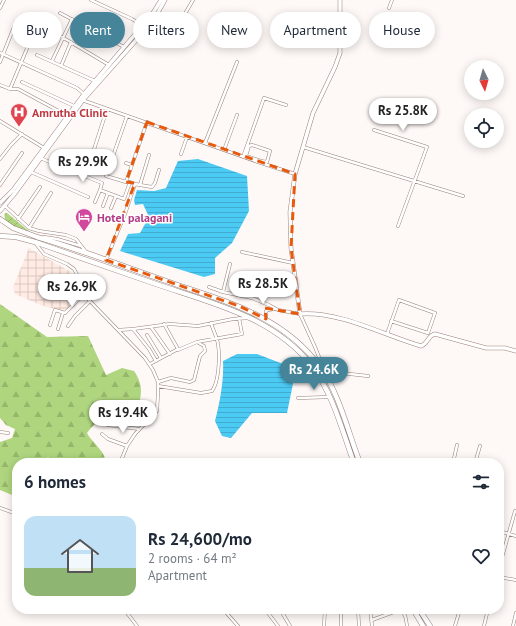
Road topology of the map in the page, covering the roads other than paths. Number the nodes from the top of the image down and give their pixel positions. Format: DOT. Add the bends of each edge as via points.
graph roads {
  1 [pos="4,0"];
  2 [pos="91,0"];
  3 [pos="161,0"];
  4 [pos="165,0"];
  5 [pos="192,0"];
  6 [pos="340,0"];
  7 [pos="392,0"];
  8 [pos="0,8"];
  9 [pos="389,8"];
  10 [pos="154,12"];
  11 [pos="158,12"];
  12 [pos="186,12"];
  13 [pos="133,20"];
  14 [pos="70,23"];
  15 [pos="12,31"];
  16 [pos="62,37"];
  17 [pos="133,38"];
  18 [pos="133,40"];
  19 [pos="70,41"];
  20 [pos="70,44"];
  21 [pos="125,46"];
  22 [pos="28,48"];
  23 [pos="57,48"];
  24 [pos="81,48"];
  25 [pos="123,48"];
  26 [pos="2,54"];
  27 [pos="37,55"];
  28 [pos="52,61"];
  29 [pos="0,62"];
  30 [pos="22,62"];
  31 [pos="237,62"];
  32 [pos="109,65"];
  33 [pos="61,66"];
  34 [pos="95,80"];
  35 [pos="22,82"];
  36 [pos="0,85"];
  37 [pos="10,89"];
  38 [pos="84,94"];
  39 [pos="81,100"];
  40 [pos="286,105"];
  41 [pos="74,106"];
  42 [pos="107,109"];
  43 [pos="237,115"];
  44 [pos="127,116"];
  45 [pos="68,118"];
  46 [pos="0,120"];
  47 [pos="147,122"];
  48 [pos="374,130"];
  49 [pos="22,134"];
  50 [pos="187,137"];
  51 [pos="205,143"];
  52 [pos="303,146"];
  53 [pos="44,148"];
  54 [pos="224,150"];
  55 [pos="22,153"];
  56 [pos="181,154"];
  57 [pos="149,155"];
  58 [pos="246,155"];
  59 [pos="40,157"];
  60 [pos="243,157"];
  61 [pos="0,159"];
  62 [pos="261,162"];
  63 [pos="126,163"];
  64 [pos="132,164"];
  65 [pos="88,168"];
  66 [pos="158,170"];
  67 [pos="31,172"];
  68 [pos="295,174"];
  69 [pos="126,182"];
  70 [pos="130,182"];
  71 [pos="414,182"];
  72 [pos="0,184"];
  73 [pos="134,184"];
  74 [pos="140,185"];
  75 [pos="40,187"];
  76 [pos="100,190"];
  77 [pos="15,191"];
  78 [pos="50,193"];
  79 [pos="108,193"];
  80 [pos="116,196"];
  81 [pos="463,196"];
  82 [pos="88,197"];
  83 [pos="95,202"];
  84 [pos="0,203"];
  85 [pos="5,206"];
  86 [pos="103,206"];
  87 [pos="111,208"];
  88 [pos="0,211"];
  89 [pos="0,219"];
  90 [pos="18,219"];
  91 [pos="398,226"];
  92 [pos="29,228"];
  93 [pos="0,236"];
  94 [pos="37,237"];
  95 [pos="35,242"];
  96 [pos="83,247"];
  97 [pos="242,252"];
  98 [pos="88,253"];
  99 [pos="106,260"];
  100 [pos="293,263"];
  101 [pos="230,264"];
  102 [pos="209,287"];
  103 [pos="223,292"];
  104 [pos="85,293"];
  105 [pos="90,301"];
  106 [pos="278,310"];
  107 [pos="63,313"];
  108 [pos="300,314"];
  109 [pos="239,318"];
  110 [pos="251,318"];
  111 [pos="266,319"];
  112 [pos="391,321"];
  113 [pos="210,323"];
  114 [pos="164,324"];
  115 [pos="50,325"];
  116 [pos="68,326"];
  117 [pos="150,327"];
  118 [pos="58,329"];
  119 [pos="118,330"];
  120 [pos="133,330"];
  121 [pos="387,334"];
  122 [pos="147,335"];
  123 [pos="216,338"];
  124 [pos="196,342"];
  125 [pos="178,350"];
  126 [pos="516,351"];
  127 [pos="170,354"];
  128 [pos="161,358"];
  129 [pos="156,361"];
  130 [pos="150,364"];
  131 [pos="322,369"];
  132 [pos="368,376"];
  133 [pos="328,380"];
  134 [pos="158,382"];
  135 [pos="158,386"];
  136 [pos="330,397"];
  137 [pos="298,398"];
  138 [pos="108,425"];
  139 [pos="139,429"];
  140 [pos="0,432"];
  141 [pos="8,433"];
  142 [pos="102,434"];
  143 [pos="457,445"];
  144 [pos="128,446"];
  145 [pos="480,446"];
  146 [pos="122,458"];
  147 [pos="352,458"];
  148 [pos="358,458"];
  149 [pos="454,458"];
  150 [pos="476,458"];
  151 [pos="0,508"];
  152 [pos="515,511"];
  153 [pos="12,512"];
  154 [pos="504,533"];
  155 [pos="508,534"];
  156 [pos="516,536"];
  157 [pos="504,545"];
  158 [pos="504,578"];
  159 [pos="516,580"];
  160 [pos="516,613"];
  161 [pos="128,614"];
  162 [pos="227,614"];
  163 [pos="269,614"];
  164 [pos="283,614"];
  165 [pos="325,614"];
  166 [pos="341,614"];
  167 [pos="358,614"];
  168 [pos="371,614"];
  169 [pos="388,614"];
  170 [pos="404,614"];
  171 [pos="416,614"];
  172 [pos="422,614"];
  173 [pos="459,614"];
  174 [pos="487,614"];
  175 [pos="372,620"];
  176 [pos="137,626"];
  177 [pos="238,626"];
  178 [pos="278,626"];
  179 [pos="290,626"];
  180 [pos="324,626"];
  181 [pos="341,626"];
  182 [pos="359,626"];
  183 [pos="372,626"];
  184 [pos="407,626"];
  185 [pos="423,626"];
  186 [pos="430,626"];
  187 [pos="456,626"];
  188 [pos="484,626"];
  189 [pos="513,626"];
  1 -- 8 [label="street"];
  2 -- 13 [label="street"];
  3 -- 10 [label="street"];
  4 -- 11 [label="street"];
  5 -- 12 [label="street"];
  6 -- 52 [label="street" via="340,52 313,113"];
  7 -- 9 [label="street"];
  14 -- 16 [label="street"];
  15 -- 26 [label="street"];
  16 -- 19 [label="street"];
  17 -- 21 [label="street"];
  18 -- 39 [label="street"];
  20 -- 33 [label="street"];
  22 -- 30 [label="street"];
  23 -- 28 [label="street"];
  24 -- 32 [label="street"];
  25 -- 32 [label="street"];
  26 -- 29 [label="street"];
  26 -- 30 [label="street"];
  27 -- 28 [label="street"];
  28 -- 33 [label="street"];
  30 -- 37 [label="street"];
  30 -- 38 [label="street" via="77,88"];
  31 -- 51 [label="street"];
  32 -- 34 [label="street"];
  33 -- 34 [label="street"];
  34 -- 38 [label="street"];
  35 -- 41 [label="street"];
  36 -- 37 [label="street"];
  37 -- 45 [label="street" via="18,89"];
  38 -- 39 [label="street"];
  39 -- 41 [label="street"];
  39 -- 42 [label="street"];
  39 -- 45 [label="street"];
  40 -- 58 [label="street" via="264,98"];
  41 -- 45 [label="street"];
  42 -- 44 [label="street"];
  42 -- 65 [label="street"];
  43 -- 54 [label="street"];
  44 -- 47 [label="street"];
  44 -- 69 [label="street" via="106,176"];
  45 -- 53 [label="street"];
  45 -- 59 [label="street"];
  46 -- 49 [label="street"];
  47 -- 50 [label="street"];
  47 -- 64 [label="street"];
  48 -- 71 [label="street" via="427,147"];
  49 -- 53 [label="street"];
  49 -- 61 [label="street"];
  50 -- 51 [label="street"];
  50 -- 56 [label="street"];
  51 -- 54 [label="street"];
  52 -- 68 [label="street"];
  52 -- 71 [label="street"];
  53 -- 59 [label="street"];
  54 -- 60 [label="street"];
  55 -- 72 [label="street"];
  57 -- 74 [label="street"];
  58 -- 60 [label="street"];
  58 -- 60 [label="street"];
  58 -- 62 [label="street"];
  58 -- 62 [label="street" via="250,145 270,151 267,162"];
  59 -- 67 [label="street"];
  59 -- 76 [label="street" via="102,183"];
  59 -- 77 [label="street"];
  62 -- 68 [label="street"];
  63 -- 64 [label="street"];
  64 -- 69 [label="street"];
  66 -- 74 [label="street" via="152,187"];
  67 -- 77 [label="street"];
  67 -- 82 [label="street"];
  68 -- 100 [label="street" via="290,212"];
  69 -- 70 [label="street"];
  70 -- 73 [label="street"];
  70 -- 80 [label="street" via="124,199"];
  71 -- 81 [label="street"];
  71 -- 91 [label="street"];
  73 -- 74 [label="street"];
  73 -- 99 [label="street"];
  75 -- 90 [label="street"];
  76 -- 79 [label="street"];
  76 -- 83 [label="street"];
  77 -- 84 [label="street"];
  77 -- 85 [label="street"];
  78 -- 92 [label="street"];
  79 -- 80 [label="street"];
  79 -- 86 [label="street"];
  80 -- 87 [label="street"];
  85 -- 88 [label="street"];
  85 -- 90 [label="street"];
  89 -- 94 [label="highway" via="13,228"];
  90 -- 92 [label="street"];
  92 -- 96 [label="street" via="68,236 76,239"];
  93 -- 95 [label="highway"];
  94 -- 96 [label="street" via="57,238"];
  94 -- 98 [label="highway"];
  95 -- 104 [label="street" via="44,254 71,266"];
  95 -- 110 [label="highway"];
  96 -- 98 [label="street"];
  97 -- 100 [label="street"];
  98 -- 99 [label="highway"];
  99 -- 111 [label="highway" via="239,306"];
  100 -- 108 [label="street"];
  101 -- 103 [label="street"];
  102 -- 103 [label="street"];
  103 -- 106 [label="street" via="252,298"];
  104 -- 105 [label="street"];
  104 -- 107 [label="street"];
  105 -- 116 [label="street"];
  105 -- 119 [label="street"];
  106 -- 108 [label="street"];
  106 -- 111 [label="street" via="268,310"];
  107 -- 115 [label="street" via="55,310"];
  107 -- 118 [label="street"];
  108 -- 121 [label="street" via="321,314"];
  108 -- 131 [label="street" via="321,360"];
  109 -- 110 [label="street"];
  109 -- 113 [label="street"];
  109 -- 123 [label="street" via="242,334"];
  110 -- 136 [label="highway" via="278,333 301,354 312,366"];
  111 -- 131 [label="highway" via="296,341"];
  112 -- 112 [label="street" via="399,300 435,313 428,333"];
  112 -- 121 [label="street"];
  113 -- 114 [label="street" via="198,326"];
  113 -- 123 [label="street"];
  114 -- 117 [label="street"];
  114 -- 125 [label="street"];
  117 -- 120 [label="street"];
  117 -- 127 [label="street"];
  119 -- 120 [label="street"];
  119 -- 130 [label="street"];
  120 -- 129 [label="street"];
  121 -- 126 [label="street" via="421,346 430,335 435,334 486,348"];
  122 -- 128 [label="street"];
  123 -- 124 [label="street"];
  123 -- 135 [label="street" via="217,378 212,392"];
  124 -- 125 [label="street"];
  124 -- 134 [label="street" via="204,346 205,351 200,356 194,380 190,382 170,378"];
  125 -- 127 [label="street"];
  127 -- 128 [label="street"];
  128 -- 129 [label="street"];
  129 -- 130 [label="street"];
  130 -- 134 [label="street"];
  131 -- 133 [label="highway"];
  132 -- 133 [label="street" via="341,372"];
  133 -- 148 [label="highway"];
  134 -- 135 [label="street"];
  135 -- 139 [label="street" via="156,411"];
  136 -- 137 [label="street"];
  136 -- 147 [label="highway"];
  138 -- 139 [label="street"];
  139 -- 144 [label="street"];
  140 -- 141 [label="street"];
  142 -- 144 [label="street"];
  143 -- 149 [label="street"];
  144 -- 146 [label="street"];
  145 -- 150 [label="street"];
  151 -- 153 [label="street"];
  152 -- 155 [label="street"];
  154 -- 155 [label="street"];
  155 -- 156 [label="street"];
  155 -- 157 [label="street"];
  158 -- 159 [label="street"];
  160 -- 189 [label="street"];
  161 -- 176 [label="street"];
  162 -- 177 [label="street"];
  163 -- 178 [label="street"];
  164 -- 179 [label="street"];
  165 -- 180 [label="street"];
  166 -- 181 [label="street"];
  167 -- 182 [label="street"];
  168 -- 175 [label="street"];
  169 -- 175 [label="street"];
  170 -- 184 [label="street"];
  171 -- 185 [label="highway"];
  172 -- 186 [label="highway"];
  173 -- 187 [label="street"];
  174 -- 188 [label="street"];
  175 -- 183 [label="street"];
}
